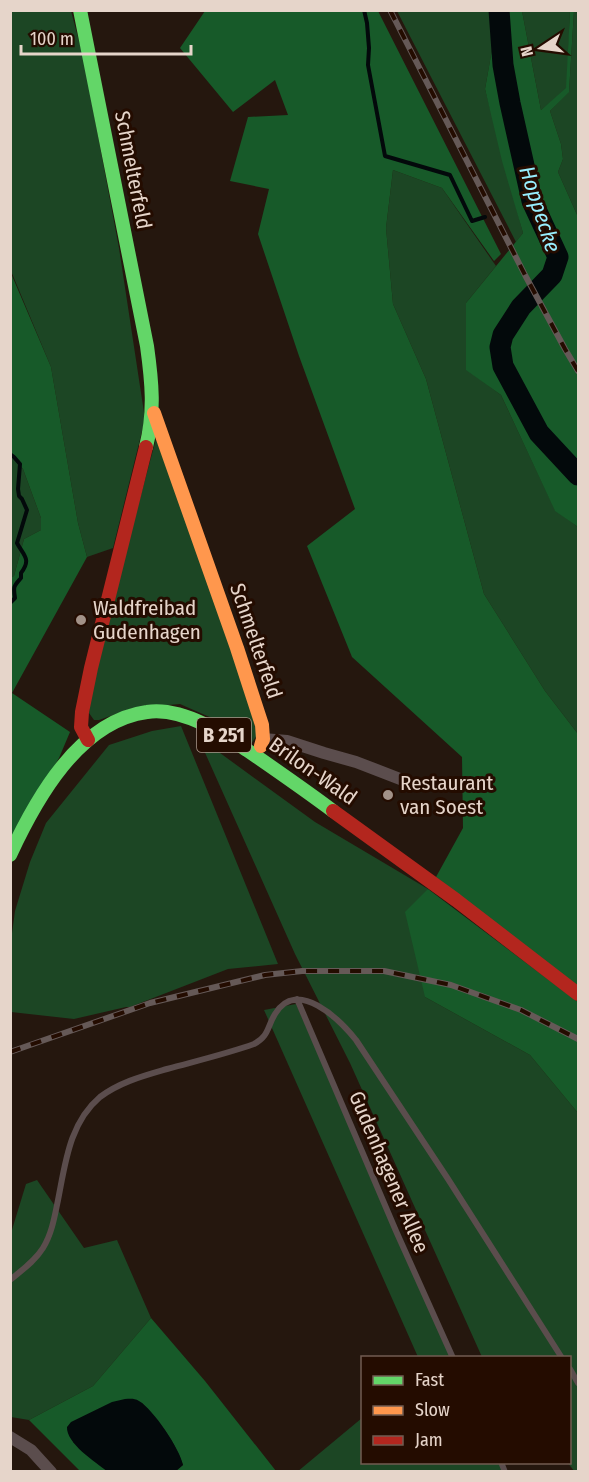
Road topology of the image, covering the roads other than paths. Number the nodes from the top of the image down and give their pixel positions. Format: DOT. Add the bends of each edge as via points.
graph roads {
  1 [pos="80,10"];
  2 [pos="153,409"];
  3 [pos="87,740"];
  4 [pos="262,743"];
  5 [pos="413,784"];
  6 [pos="10,855"];
  7 [pos="579,994"];
  8 [pos="297,999"];
  9 [pos="10,1280"];
  10 [pos="452,1356"];
  11 [pos="561,1356"];
  12 [pos="10,1437"];
  13 [pos="51,1472"];
  1 -- 2 [label="main road, Schmelterfeld" via="135,286"];
  2 -- 3 [label="main road, Schmelterfeld" via="82,712 81,727"];
  2 -- 4 [label="main road, Schmelterfeld" via="237,648 262,725"];
  3 -- 6 [label="main road, Brilon-Wald / B 251" via="52,781"];
  3 -- 7 [label="main road, Brilon-Wald / B 251" via="115,721 144,712 182,716 211,728 386,848"];
  4 -- 5 [label="street, Schmelterfeld" via="287,741"];
  8 -- 9 [label="lane" via="278,1009 266,1036 254,1044 134,1078 100,1098 75,1130 45,1244 33,1261"];
  8 -- 10 [label="lane, Gudenhagener Allee"];
  8 -- 11 [label="lane" via="324,1009 356,1040"];
  12 -- 13 [label="street" via="31,1450"];
}
